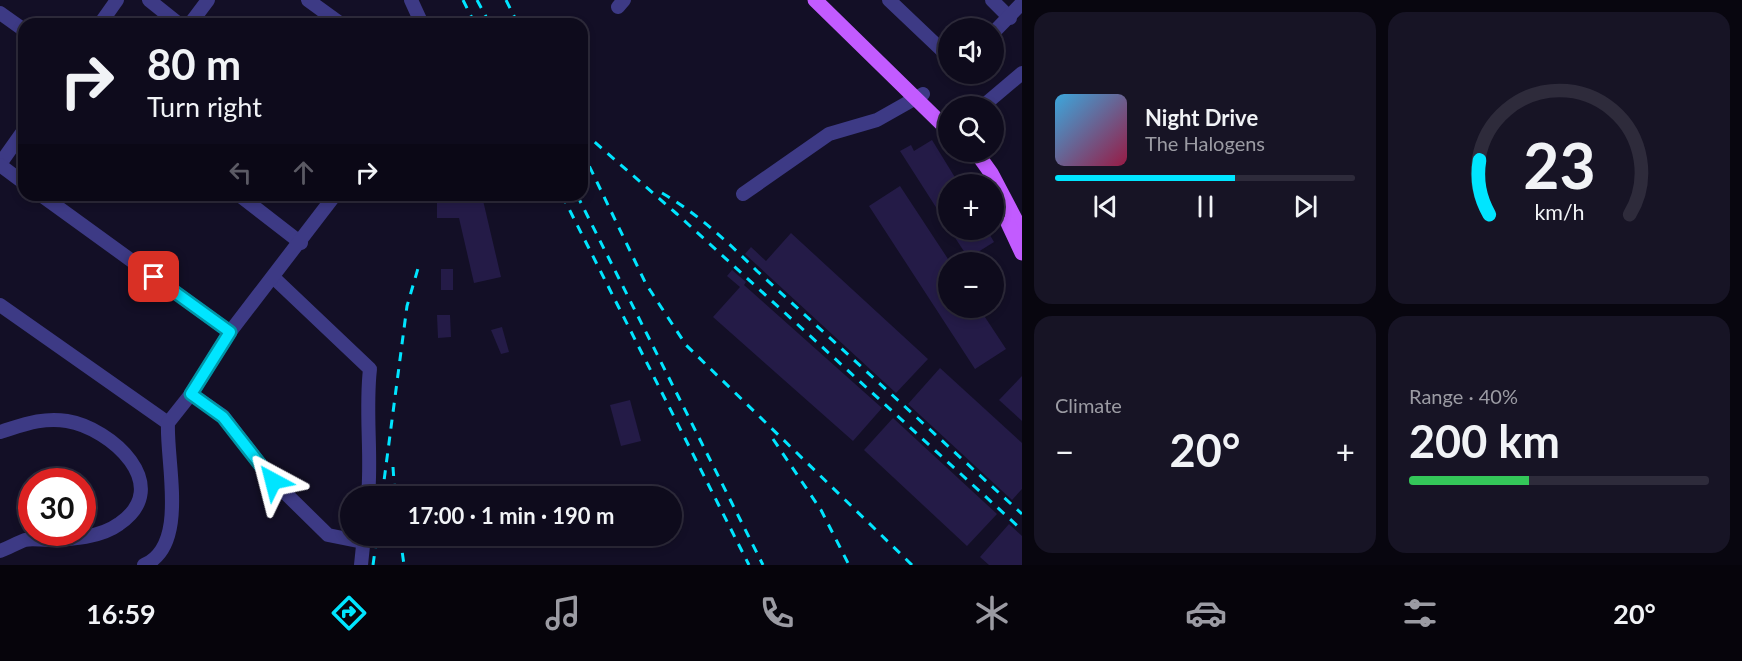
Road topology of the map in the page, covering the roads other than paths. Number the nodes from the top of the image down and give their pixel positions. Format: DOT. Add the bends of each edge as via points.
graph roads {
  1 [pos="117,0"];
  2 [pos="149,0"];
  3 [pos="208,0"];
  4 [pos="308,0"];
  5 [pos="411,0"];
  6 [pos="815,0"];
  7 [pos="827,0"];
  8 [pos="889,0"];
  9 [pos="992,0"];
  10 [pos="1022,3"];
  11 [pos="0,13"];
  12 [pos="104,18"];
  13 [pos="172,18"];
  14 [pos="194,18"];
  15 [pos="331,18"];
  16 [pos="419,18"];
  17 [pos="1010,18"];
  18 [pos="1004,23"];
  19 [pos="18,26"];
  20 [pos="938,47"];
  21 [pos="1022,73"];
  22 [pos="920,96"];
  23 [pos="995,96"];
  24 [pos="938,110"];
  25 [pos="938,118"];
  26 [pos="18,138"];
  27 [pos="983,162"];
  28 [pos="0,164"];
  29 [pos="18,178"];
  30 [pos="743,194"];
  31 [pos="49,201"];
  32 [pos="247,201"];
  33 [pos="331,201"];
  34 [pos="1004,216"];
  35 [pos="1022,232"];
  36 [pos="301,243"];
  37 [pos="1022,250"];
  38 [pos="273,277"];
  39 [pos="0,305"];
  40 [pos="230,332"];
  41 [pos="191,394"];
  42 [pos="168,423"];
  43 [pos="0,432"];
  44 [pos="369,486"];
  45 [pos="340,536"];
  46 [pos="363,546"];
  47 [pos="0,551"];
  48 [pos="144,565"];
  49 [pos="361,565"];
  1 -- 12 [label="street"];
  2 -- 13 [label="street"];
  3 -- 14 [label="street"];
  4 -- 15 [label="street"];
  5 -- 16 [label="street"];
  6 -- 22 [label="main road"];
  7 -- 22 [label="main road"];
  8 -- 20 [label="street"];
  9 -- 17 [label="street"];
  10 -- 17 [label="street"];
  11 -- 19 [label="street"];
  17 -- 18 [label="street"];
  21 -- 23 [label="street"];
  22 -- 24 [label="main road"];
  22 -- 25 [label="main road"];
  22 -- 30 [label="street" via="877,120 830,134"];
  26 -- 28 [label="street"];
  27 -- 35 [label="main road"];
  28 -- 29 [label="street"];
  31 -- 40 [label="street"];
  32 -- 36 [label="street"];
  33 -- 36 [label="street"];
  34 -- 37 [label="main road"];
  36 -- 38 [label="street"];
  38 -- 40 [label="street"];
  38 -- 44 [label="street" via="370,369"];
  39 -- 42 [label="street"];
  40 -- 41 [label="street"];
  41 -- 42 [label="street"];
  41 -- 45 [label="street" via="223,417 273,481 328,535"];
  42 -- 48 [label="street" via="172,513 168,540 162,552"];
  43 -- 47 [label="street" via="42,419 85,425 118,446 139,473 141,486 132,512 118,525 88,536 27,540"];
  46 -- 49 [label="street"];
}
